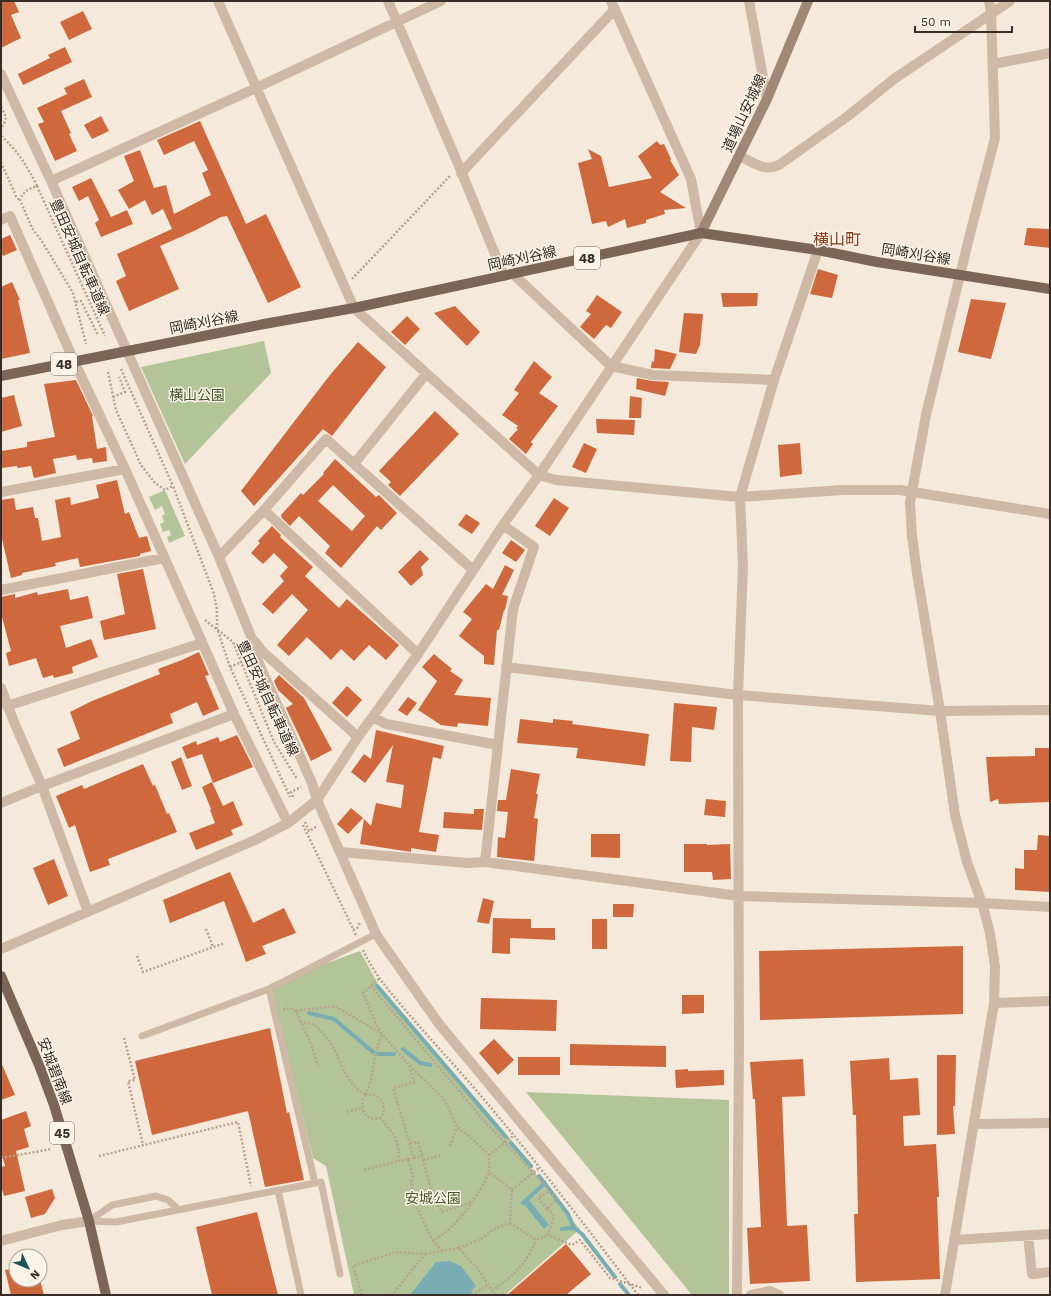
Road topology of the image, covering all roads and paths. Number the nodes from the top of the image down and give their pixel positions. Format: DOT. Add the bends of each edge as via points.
graph roads {
  1 [pos="218,1"];
  2 [pos="388,1"];
  3 [pos="441,1"];
  4 [pos="749,1"];
  5 [pos="808,1"];
  6 [pos="989,1"];
  7 [pos="1010,1"];
  8 [pos="613,5"];
  9 [pos="991,13"];
  10 [pos="397,22"];
  11 [pos="1050,53"];
  12 [pos="993,64"];
  13 [pos="1,74"];
  14 [pos="256,88"];
  15 [pos="767,99"];
  16 [pos="1,107"];
  17 [pos="1,128"];
  18 [pos="1,136"];
  19 [pos="740,156"];
  20 [pos="1,162"];
  21 [pos="461,173"];
  22 [pos="51,181"];
  23 [pos="37,186"];
  24 [pos="20,200"];
  25 [pos="1,220"];
  26 [pos="701,234"];
  27 [pos="818,250"];
  28 [pos="508,275"];
  29 [pos="961,275"];
  30 [pos="1050,289"];
  31 [pos="76,302"];
  32 [pos="354,308"];
  33 [pos="98,335"];
  34 [pos="106,336"];
  35 [pos="86,344"];
  36 [pos="127,351"];
  37 [pos="74,362"];
  38 [pos="611,366"];
  39 [pos="121,369"];
  40 [pos="108,372"];
  41 [pos="426,374"];
  42 [pos="1,376"];
  43 [pos="119,377"];
  44 [pos="774,380"];
  45 [pos="113,397"];
  46 [pos="354,464"];
  47 [pos="125,469"];
  48 [pos="539,475"];
  49 [pos="173,486"];
  50 [pos="912,491"];
  51 [pos="1,492"];
  52 [pos="740,497"];
  53 [pos="264,510"];
  54 [pos="1050,514"];
  55 [pos="503,525"];
  56 [pos="218,557"];
  57 [pos="164,558"];
  58 [pos="473,570"];
  59 [pos="1,590"];
  60 [pos="202,618"];
  61 [pos="217,628"];
  62 [pos="252,639"];
  63 [pos="202,643"];
  64 [pos="418,654"];
  65 [pos="506,667"];
  66 [pos="1,688"];
  67 [pos="738,695"];
  68 [pos="7,706"];
  69 [pos="1050,710"];
  70 [pos="940,711"];
  71 [pos="234,714"];
  72 [pos="373,717"];
  73 [pos="358,737"];
  74 [pos="498,745"];
  75 [pos="312,783"];
  76 [pos="42,786"];
  77 [pos="301,787"];
  78 [pos="317,800"];
  79 [pos="1,803"];
  80 [pos="322,815"];
  81 [pos="305,822"];
  82 [pos="288,823"];
  83 [pos="316,827"];
  84 [pos="319,834"];
  85 [pos="341,852"];
  86 [pos="485,862"];
  87 [pos="739,896"];
  88 [pos="982,903"];
  89 [pos="1050,907"];
  90 [pos="88,912"];
  91 [pos="357,916"];
  92 [pos="206,929"];
  93 [pos="353,930"];
  94 [pos="376,934"];
  95 [pos="225,943"];
  96 [pos="212,947"];
  97 [pos="1,948"];
  98 [pos="137,956"];
  99 [pos="1,976"];
  100 [pos="379,979"];
  101 [pos="371,986"];
  102 [pos="268,989"];
  103 [pos="1050,1001"];
  104 [pos="994,1003"];
  105 [pos="280,1010"];
  106 [pos="296,1011"];
  107 [pos="300,1022"];
  108 [pos="382,1034"];
  109 [pos="142,1036"];
  110 [pos="124,1038"];
  111 [pos="318,1066"];
  112 [pos="410,1066"];
  113 [pos="366,1094"];
  114 [pos="362,1108"];
  115 [pos="347,1112"];
  116 [pos="380,1118"];
  117 [pos="1050,1123"];
  118 [pos="974,1124"];
  119 [pos="457,1127"];
  120 [pos="514,1136"];
  121 [pos="410,1143"];
  122 [pos="505,1143"];
  123 [pos="143,1145"];
  124 [pos="450,1146"];
  125 [pos="52,1149"];
  126 [pos="442,1155"];
  127 [pos="489,1155"];
  128 [pos="99,1156"];
  129 [pos="422,1156"];
  130 [pos="1,1158"];
  131 [pos="414,1158"];
  132 [pos="408,1159"];
  133 [pos="423,1160"];
  134 [pos="399,1161"];
  135 [pos="539,1168"];
  136 [pos="364,1170"];
  137 [pos="489,1172"];
  138 [pos="534,1173"];
  139 [pos="321,1182"];
  140 [pos="252,1186"];
  141 [pos="278,1190"];
  142 [pos="512,1190"];
  143 [pos="548,1192"];
  144 [pos="471,1202"];
  145 [pos="547,1208"];
  146 [pos="178,1210"];
  147 [pos="89,1221"];
  148 [pos="510,1223"];
  149 [pos="1050,1234"];
  150 [pos="548,1235"];
  151 [pos="1028,1235"];
  152 [pos="536,1240"];
  153 [pos="954,1240"];
  154 [pos="1,1241"];
  155 [pos="433,1241"];
  156 [pos="458,1248"];
  157 [pos="442,1251"];
  158 [pos="425,1254"];
  159 [pos="1050,1272"];
  160 [pos="340,1274"];
  161 [pos="488,1285"];
  162 [pos="492,1291"];
  163 [pos="646,1292"];
  164 [pos="475,1293"];
  165 [pos="106,1295"];
  166 [pos="301,1295"];
  167 [pos="362,1295"];
  168 [pos="392,1295"];
  169 [pos="495,1295"];
  170 [pos="664,1295"];
  171 [pos="737,1295"];
  172 [pos="751,1295"];
  173 [pos="779,1295"];
  174 [pos="945,1295"];
  1 -- 14 [label="street"];
  2 -- 10 [label="street"];
  3 -- 10 [label="street"];
  4 -- 15 [label="street"];
  5 -- 15 [label="main road, 道場山安城線"];
  6 -- 9 [label="street"];
  7 -- 9 [label="street"];
  8 -- 21 [label="street"];
  8 -- 26 [label="street" via="691,179"];
  9 -- 12 [label="street"];
  9 -- 19 [label="street" via="894,79 780,165 771,169"];
  10 -- 14 [label="street"];
  10 -- 21 [label="street"];
  11 -- 12 [label="street"];
  12 -- 29 [label="street" via="995,138"];
  13 -- 22 [label="street"];
  14 -- 22 [label="street"];
  14 -- 32 [label="street"];
  15 -- 19 [label="main road, 道場山安城線"];
  16 -- 17 [label="path" via="6,117"];
  18 -- 23 [label="path, 豊田安城自転車道線" via="27,165"];
  19 -- 26 [label="main road, 道場山安城線"];
  20 -- 24 [label="path"];
  21 -- 28 [label="street"];
  22 -- 36 [label="street"];
  23 -- 24 [label="path, 豊田安城自転車道線" via="26,190"];
  23 -- 34 [label="path, 豊田安城自転車道線"];
  24 -- 31 [label="path, 豊田安城自転車道線" via="32,228 73,293"];
  25 -- 37 [label="street" via="10,216"];
  26 -- 27 [label="main road, 岡崎刈谷線 / 48"];
  26 -- 28 [label="main road, 岡崎刈谷線 / 48"];
  26 -- 38 [label="street"];
  27 -- 29 [label="main road, 岡崎刈谷線 / 48"];
  27 -- 44 [label="street"];
  28 -- 32 [label="main road, 岡崎刈谷線 / 48"];
  28 -- 38 [label="street"];
  29 -- 30 [label="main road, 岡崎刈谷線 / 48"];
  29 -- 50 [label="street" via="926,415"];
  31 -- 33 [label="path" via="81,301"];
  31 -- 35 [label="path, 豊田安城自転車道線"];
  32 -- 36 [label="main road, 岡崎刈谷線 / 48"];
  32 -- 41 [label="street"];
  36 -- 37 [label="main road, 岡崎刈谷線 / 48"];
  36 -- 56 [label="street"];
  37 -- 42 [label="main road, 岡崎刈谷線 / 48"];
  37 -- 47 [label="street"];
  38 -- 44 [label="street" via="653,375"];
  38 -- 48 [label="street"];
  39 -- 49 [label="path, 豊田安城自転車道線"];
  40 -- 45 [label="path"];
  41 -- 46 [label="street"];
  41 -- 48 [label="street"];
  43 -- 45 [label="path" via="125,392"];
  44 -- 52 [label="street"];
  45 -- 49 [label="path" via="116,410 141,465 155,483 165,490"];
  46 -- 53 [label="street" via="326,439"];
  46 -- 58 [label="street"];
  47 -- 51 [label="street"];
  47 -- 57 [label="street"];
  48 -- 52 [label="street" via="556,480"];
  48 -- 55 [label="street"];
  49 -- 61 [label="path, 豊田安城自転車道線" via="214,594"];
  50 -- 52 [label="street" via="843,490"];
  50 -- 54 [label="street"];
  50 -- 70 [label="street" via="912,536"];
  52 -- 67 [label="street" via="743,565"];
  53 -- 56 [label="street"];
  53 -- 64 [label="street"];
  55 -- 58 [label="street"];
  55 -- 65 [label="street" via="534,547 513,609"];
  56 -- 62 [label="street"];
  57 -- 59 [label="street"];
  57 -- 63 [label="street"];
  58 -- 64 [label="street"];
  60 -- 61 [label="path, 豊田安城自転車道線"];
  61 -- 77 [label="path, 豊田安城自転車道線" via="233,642 274,742"];
  61 -- 77 [label="path, 豊田安城自転車道線" via="230,667 292,797 291,792"];
  62 -- 73 [label="street" via="263,652"];
  62 -- 75 [label="street" via="257,659"];
  63 -- 68 [label="street"];
  63 -- 71 [label="street"];
  64 -- 72 [label="street"];
  65 -- 67 [label="street"];
  65 -- 74 [label="street"];
  66 -- 68 [label="street"];
  67 -- 70 [label="street"];
  67 -- 87 [label="street"];
  68 -- 76 [label="street"];
  69 -- 70 [label="street"];
  70 -- 88 [label="street" via="955,815 967,862"];
  71 -- 76 [label="street"];
  71 -- 82 [label="street"];
  72 -- 73 [label="street"];
  72 -- 74 [label="street" via="386,724"];
  73 -- 78 [label="street"];
  74 -- 86 [label="street"];
  75 -- 77 [label="path" via="304,791"];
  75 -- 78 [label="street"];
  76 -- 79 [label="street"];
  76 -- 90 [label="street"];
  78 -- 80 [label="street"];
  78 -- 82 [label="street"];
  80 -- 83 [label="path" via="314,823"];
  80 -- 85 [label="street"];
  81 -- 83 [label="path" via="309,831"];
  82 -- 90 [label="street" via="255,840"];
  83 -- 84 [label="path"];
  85 -- 86 [label="street" via="467,863"];
  85 -- 94 [label="street"];
  86 -- 87 [label="street"];
  87 -- 88 [label="street"];
  87 -- 171 [label="street"];
  88 -- 89 [label="street"];
  88 -- 104 [label="street" via="995,967"];
  90 -- 97 [label="street"];
  91 -- 93 [label="path" via="360,923"];
  92 -- 96 [label="path"];
  94 -- 102 [label="lane"];
  94 -- 170 [label="street" via="440,1024"];
  95 -- 96 [label="path"];
  96 -- 98 [label="path" via="143,972"];
  99 -- 147 [label="main road, 安城碧南線 / 45" via="54,1105"];
  100 -- 101 [label="path"];
  101 -- 108 [label="path" via="364,993 376,1026"];
  101 -- 122 [label="path"];
  102 -- 109 [label="lane"];
  102 -- 139 [label="lane"];
  103 -- 104 [label="street"];
  104 -- 118 [label="street"];
  105 -- 106 [label="path" via="290,1008"];
  106 -- 107 [label="path"];
  106 -- 108 [label="path" via="335,1006"];
  107 -- 111 [label="path" via="312,1044"];
  107 -- 113 [label="path" via="314,1024 330,1041 349,1080 358,1091"];
  108 -- 112 [label="path"];
  108 -- 113 [label="path"];
  110 -- 123 [label="path" via="135,1080 128,1081"];
  112 -- 119 [label="path" via="442,1098"];
  112 -- 121 [label="path" via="414,1082 393,1088"];
  113 -- 114 [label="path" via="361,1103"];
  113 -- 116 [label="path" via="372,1094 382,1100 384,1113"];
  114 -- 115 [label="path"];
  114 -- 116 [label="path" via="368,1118"];
  116 -- 134 [label="path" via="396,1137"];
  117 -- 118 [label="street"];
  118 -- 153 [label="street"];
  119 -- 124 [label="path"];
  119 -- 127 [label="path"];
  120 -- 122 [label="path"];
  121 -- 129 [label="path" via="418,1142"];
  121 -- 131 [label="path"];
  122 -- 127 [label="path"];
  122 -- 138 [label="path"];
  123 -- 128 [label="path"];
  123 -- 140 [label="path" via="238,1122"];
  125 -- 130 [label="path"];
  126 -- 133 [label="path"];
  127 -- 137 [label="path"];
  129 -- 131 [label="path"];
  129 -- 133 [label="path"];
  131 -- 132 [label="path"];
  132 -- 134 [label="path"];
  132 -- 155 [label="path" via="413,1176 411,1183 416,1206"];
  133 -- 144 [label="path" via="433,1196 442,1212"];
  134 -- 136 [label="path"];
  135 -- 138 [label="path"];
  137 -- 142 [label="path"];
  137 -- 144 [label="path" via="483,1187"];
  138 -- 142 [label="path"];
  138 -- 143 [label="path"];
  139 -- 141 [label="lane"];
  139 -- 160 [label="lane"];
  141 -- 146 [label="lane"];
  141 -- 166 [label="lane"];
  142 -- 148 [label="path"];
  143 -- 145 [label="path" via="556,1200"];
  143 -- 145 [label="path" via="538,1198"];
  144 -- 155 [label="path" via="458,1220"];
  145 -- 150 [label="path" via="554,1217"];
  146 -- 147 [label="lane" via="116,1222"];
  146 -- 147 [label="lane" via="168,1200 156,1196 112,1205"];
  147 -- 154 [label="street" via="62,1225"];
  147 -- 165 [label="main road, 安城碧南線 / 45"];
  148 -- 152 [label="path"];
  148 -- 156 [label="path"];
  149 -- 151 [label="street"];
  150 -- 152 [label="path"];
  150 -- 163 [label="path" via="572,1244 580,1240 610,1278 644,1288"];
  151 -- 153 [label="street"];
  151 -- 159 [label="street" via="1032,1274"];
  152 -- 162 [label="path" via="523,1265"];
  153 -- 174 [label="street"];
  155 -- 157 [label="path"];
  156 -- 157 [label="path"];
  156 -- 161 [label="path"];
  157 -- 158 [label="path"];
  158 -- 167 [label="path" via="396,1252 353,1266"];
  158 -- 168 [label="path"];
  161 -- 162 [label="path"];
  161 -- 164 [label="path"];
  162 -- 169 [label="path"];
  172 -- 173 [label="street" via="770,1291"];
}
